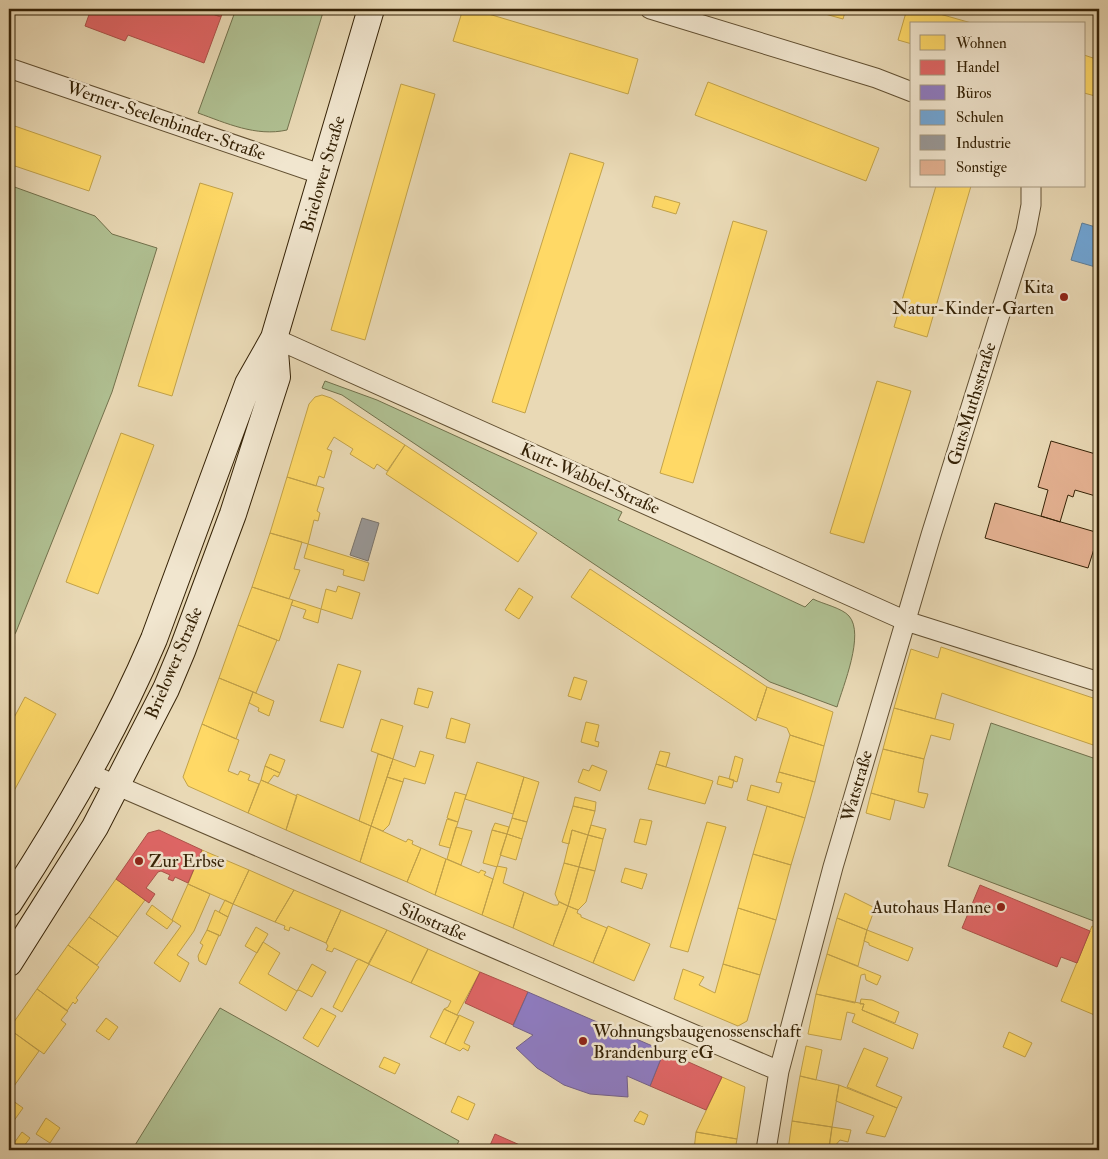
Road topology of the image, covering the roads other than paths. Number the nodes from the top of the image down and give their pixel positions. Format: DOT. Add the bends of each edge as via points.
graph roads {
  1 [pos="371,9"];
  2 [pos="650,9"];
  3 [pos="9,68"];
  4 [pos="910,91"];
  5 [pos="323,174"];
  6 [pos="1032,188"];
  7 [pos="274,338"];
  8 [pos="906,621"];
  9 [pos="1099,682"];
  10 [pos="88,773"];
  11 [pos="116,785"];
  12 [pos="9,903"];
  13 [pos="9,963"];
  14 [pos="779,1071"];
  15 [pos="766,1150"];
  1 -- 5 [label="main road, Brielower Straße"];
  2 -- 4 [label="street"];
  3 -- 5 [label="street, Werner-Seelenbinder-Straße"];
  5 -- 7 [label="main road, Brielower Straße"];
  6 -- 8 [label="street, GutsMuthsstraße" via="1026,231"];
  7 -- 8 [label="street, Kurt-Wabbel-Straße"];
  7 -- 10 [label="main road, Brielower Straße" via="248,384 140,673"];
  7 -- 11 [label="main road, Brielower Straße" via="277,377 233,514 176,666"];
  8 -- 9 [label="street"];
  8 -- 14 [label="street, Watstraße" via="833,867"];
  10 -- 11 [label="street, Silostraße"];
  10 -- 12 [label="main road, Brielower Straße"];
  11 -- 13 [label="main road, Brielower Straße" via="95,828"];
  11 -- 14 [label="street, Silostraße"];
  14 -- 15 [label="street, Watstraße"];
}
